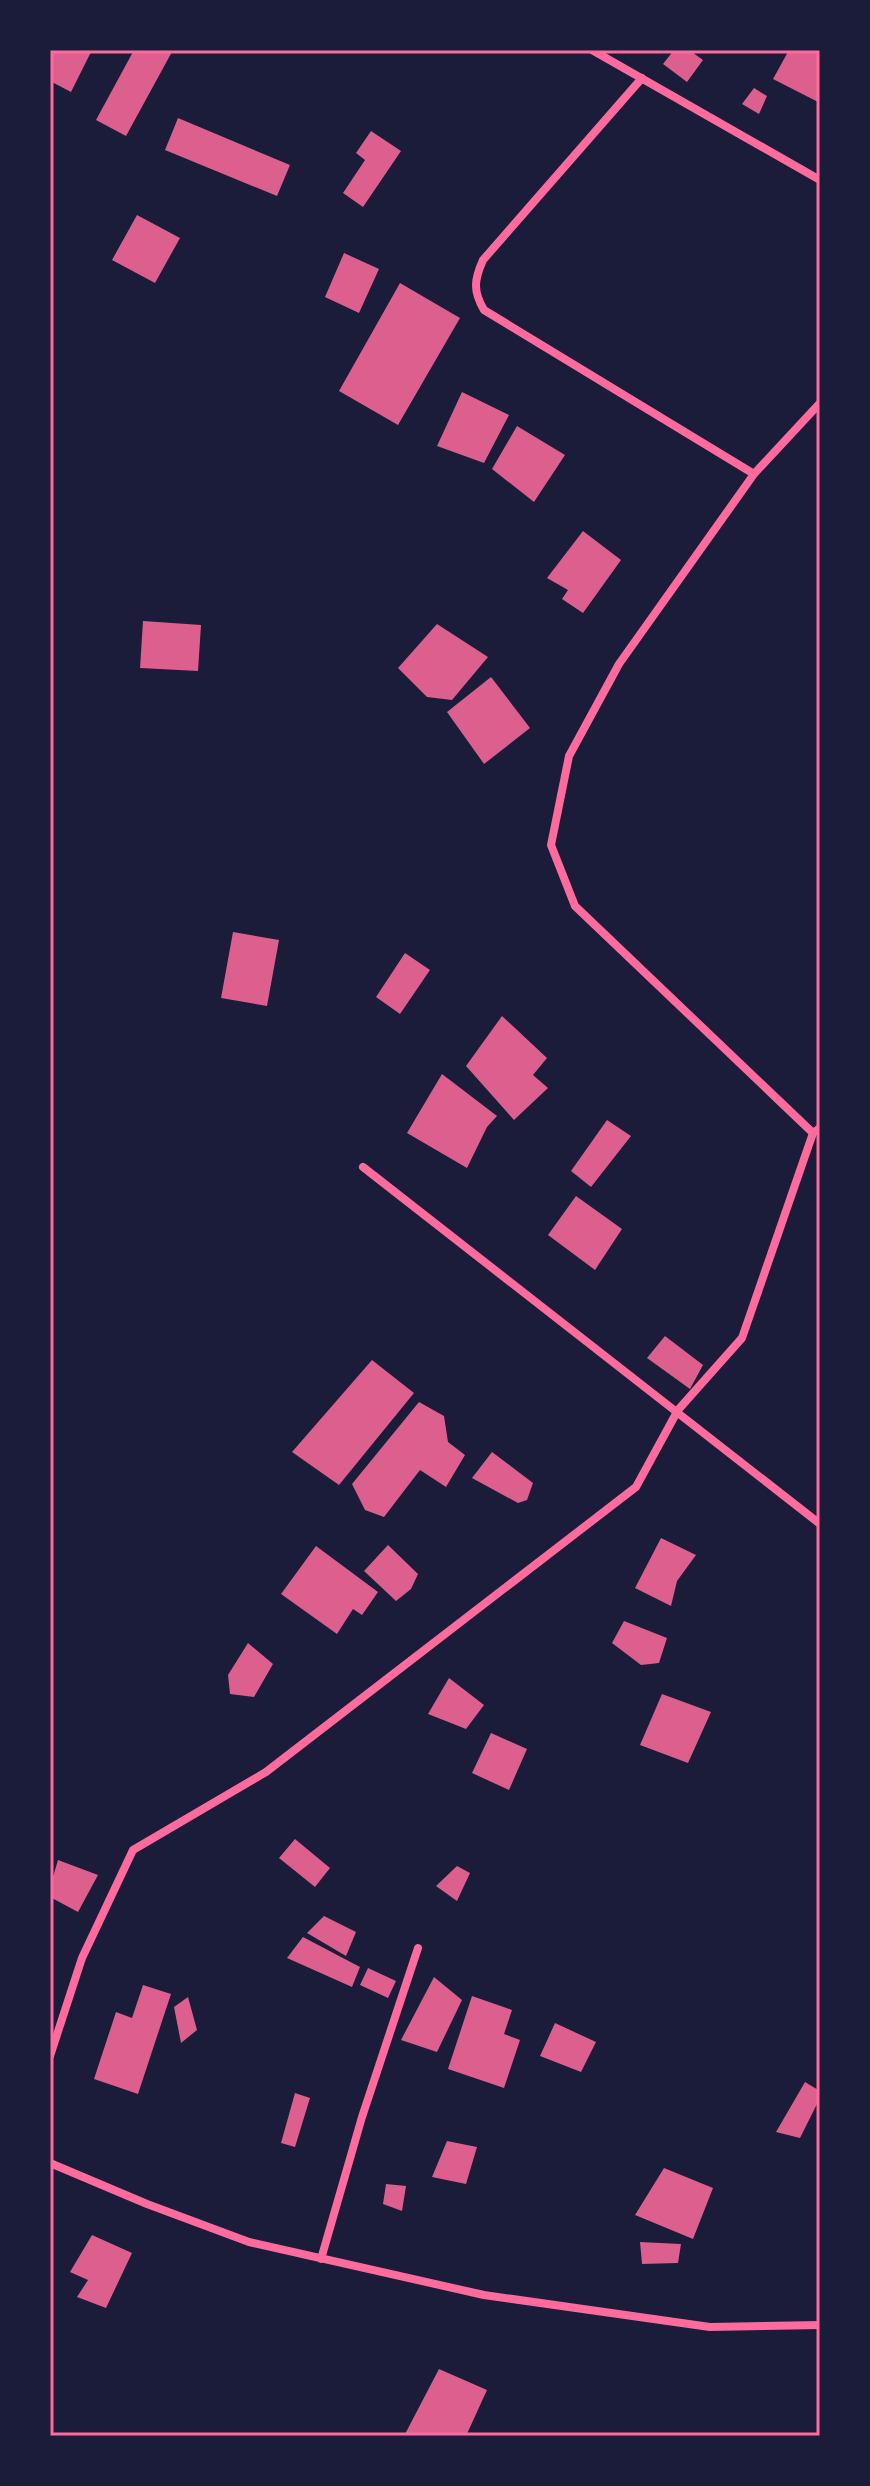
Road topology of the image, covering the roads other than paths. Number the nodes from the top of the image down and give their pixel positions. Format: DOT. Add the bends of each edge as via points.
graph roads {
  1 [pos="592,50"];
  2 [pos="642,78"];
  3 [pos="820,180"];
  4 [pos="820,403"];
  5 [pos="754,474"];
  6 [pos="816,1131"];
  7 [pos="363,1167"];
  8 [pos="678,1410"];
  9 [pos="820,1524"];
  10 [pos="418,1948"];
  11 [pos="50,2056"];
  12 [pos="50,2163"];
  13 [pos="321,2259"];
  14 [pos="820,2325"];
  1 -- 2 [label="street"];
  2 -- 3 [label="street"];
  2 -- 5 [label="street" via="483,260 475,276 476,297 484,310"];
  4 -- 5 [label="street"];
  5 -- 6 [label="street" via="619,664 569,756 551,845 575,906"];
  6 -- 8 [label="street" via="742,1338"];
  7 -- 8 [label="street"];
  8 -- 9 [label="street"];
  8 -- 11 [label="street" via="636,1487 266,1772 133,1850 82,1958"];
  10 -- 13 [label="street"];
  12 -- 13 [label="street" via="249,2242"];
  13 -- 14 [label="street" via="484,2295 710,2327"];
}
